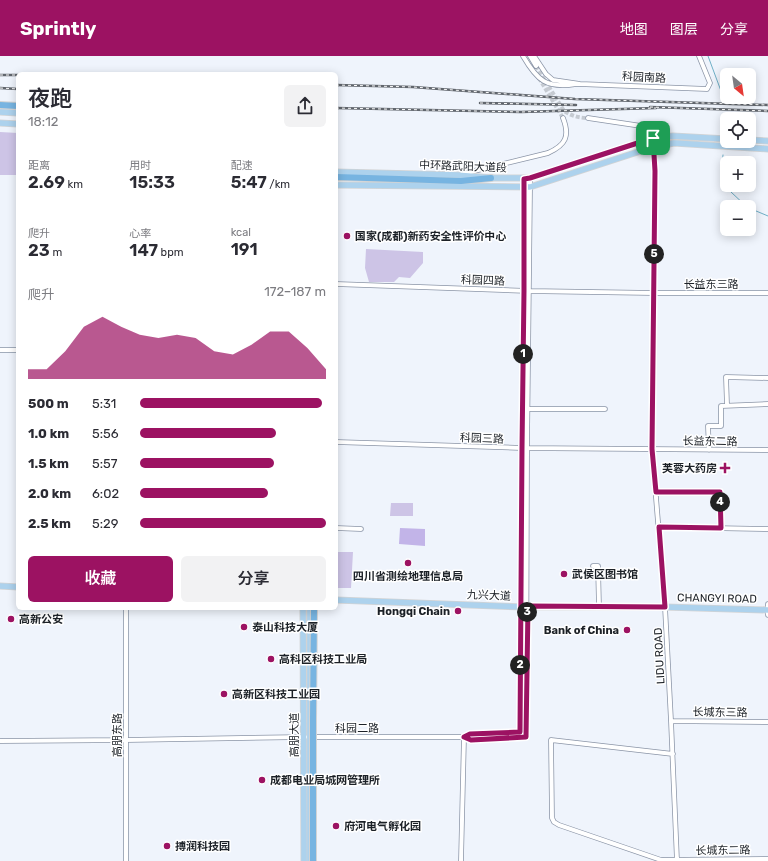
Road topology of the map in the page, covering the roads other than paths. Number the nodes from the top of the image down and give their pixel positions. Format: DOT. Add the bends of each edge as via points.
graph roads {
  1 [pos="522,56"];
  2 [pos="526,56"];
  3 [pos="530,56"];
  4 [pos="534,56"];
  5 [pos="699,56"];
  6 [pos="535,67"];
  7 [pos="580,84"];
  8 [pos="0,105"];
  9 [pos="16,106"];
  10 [pos="0,112"];
  11 [pos="16,113"];
  12 [pos="563,118"];
  13 [pos="588,118"];
  14 [pos="0,123"];
  15 [pos="16,124"];
  16 [pos="653,138"];
  17 [pos="720,139"];
  18 [pos="756,140"];
  19 [pos="768,141"];
  20 [pos="653,147"];
  21 [pos="768,149"];
  22 [pos="338,172"];
  23 [pos="338,177"];
  24 [pos="459,178"];
  25 [pos="491,178"];
  26 [pos="527,178"];
  27 [pos="338,185"];
  28 [pos="527,187"];
  29 [pos="338,284"];
  30 [pos="524,291"];
  31 [pos="529,291"];
  32 [pos="654,293"];
  33 [pos="768,293"];
  34 [pos="0,350"];
  35 [pos="16,350"];
  36 [pos="768,378"];
  37 [pos="768,404"];
  38 [pos="727,406"];
  39 [pos="528,409"];
  40 [pos="605,409"];
  41 [pos="338,442"];
  42 [pos="522,448"];
  43 [pos="527,448"];
  44 [pos="652,449"];
  45 [pos="709,450"];
  46 [pos="768,450"];
  47 [pos="656,492"];
  48 [pos="659,527"];
  49 [pos="338,528"];
  50 [pos="721,528"];
  51 [pos="361,529"];
  52 [pos="768,529"];
  53 [pos="593,566"];
  54 [pos="0,586"];
  55 [pos="16,587"];
  56 [pos="338,600"];
  57 [pos="768,604"];
  58 [pos="520,606"];
  59 [pos="528,606"];
  60 [pos="599,607"];
  61 [pos="665,607"];
  62 [pos="126,610"];
  63 [pos="303,610"];
  64 [pos="310,610"];
  65 [pos="314,610"];
  66 [pos="768,610"];
  67 [pos="768,615"];
  68 [pos="671,721"];
  69 [pos="768,722"];
  70 [pos="527,731"];
  71 [pos="520,732"];
  72 [pos="307,737"];
  73 [pos="464,737"];
  74 [pos="520,737"];
  75 [pos="126,740"];
  76 [pos="0,741"];
  77 [pos="673,754"];
  78 [pos="768,859"];
  79 [pos="677,860"];
  80 [pos="126,861"];
  81 [pos="304,861"];
  82 [pos="310,861"];
  83 [pos="313,861"];
  84 [pos="461,861"];
  1 -- 6 [label="street"];
  2 -- 6 [label="street"];
  3 -- 6 [label="street"];
  4 -- 6 [label="street"];
  5 -- 7 [label="street, 科园南路" via="710,83 707,89"];
  6 -- 7 [label="street" via="553,80"];
  6 -- 7 [label="street" via="541,80 552,85"];
  8 -- 9 [label="highway"];
  10 -- 11 [label="main road"];
  12 -- 24 [label="street" via="567,133 562,145 556,149"];
  13 -- 16 [label="street" via="652,128"];
  14 -- 15 [label="main road"];
  16 -- 17 [label="main road, 中环路武阳大道段" via="674,136"];
  16 -- 20 [label="street, LIDU ROAD"];
  16 -- 26 [label="main road, 中环路武阳大道段"];
  18 -- 19 [label="main road"];
  20 -- 21 [label="main road" via="674,143"];
  20 -- 28 [label="main road"];
  20 -- 32 [label="street, LIDU ROAD"];
  22 -- 24 [label="main road, 中环路武阳大道段"];
  23 -- 24 [label="highway"];
  24 -- 25 [label="highway"];
  25 -- 26 [label="main road, 中环路武阳大道段"];
  26 -- 28 [label="street"];
  27 -- 28 [label="main road"];
  28 -- 30 [label="street"];
  28 -- 31 [label="street"];
  29 -- 30 [label="street, 科园四路"];
  30 -- 31 [label="street, 科园四路"];
  30 -- 42 [label="street"];
  31 -- 32 [label="street, 科园四路"];
  31 -- 39 [label="street"];
  32 -- 33 [label="street, 长益东三路"];
  32 -- 44 [label="street, LIDU ROAD"];
  34 -- 35 [label="street"];
  36 -- 38 [label="street" via="726,377"];
  37 -- 38 [label="street"];
  38 -- 45 [label="street" via="721,406 721,426 708,426"];
  39 -- 40 [label="street"];
  39 -- 43 [label="street"];
  41 -- 42 [label="street, 科园三路"];
  42 -- 43 [label="street, 科园三路"];
  42 -- 58 [label="street"];
  43 -- 44 [label="street, 科园三路"];
  43 -- 59 [label="street"];
  44 -- 45 [label="street, 长益东二路"];
  44 -- 47 [label="street, LIDU ROAD"];
  45 -- 46 [label="street, 长益东二路"];
  47 -- 48 [label="street, LIDU ROAD"];
  47 -- 50 [label="street" via="720,492"];
  48 -- 50 [label="street"];
  48 -- 61 [label="street, LIDU ROAD"];
  49 -- 51 [label="street"];
  50 -- 52 [label="street"];
  53 -- 60 [label="street" via="598,566 596,581"];
  54 -- 55 [label="main road"];
  56 -- 58 [label="main road, 九兴大道"];
  57 -- 66 [label="street"];
  58 -- 59 [label="main road, 九兴大道"];
  58 -- 71 [label="street"];
  59 -- 60 [label="main road, 九兴大道"];
  59 -- 70 [label="street"];
  60 -- 61 [label="main road, 九兴大道"];
  61 -- 66 [label="main road, CHANGYI ROAD"];
  61 -- 68 [label="street, LIDU ROAD"];
  62 -- 75 [label="street, 高朋东路"];
  63 -- 72 [label="main road, 高朋大道"];
  64 -- 72 [label="main road, 高朋大道"];
  65 -- 83 [label="highway, bridge"];
  66 -- 67 [label="street"];
  68 -- 69 [label="street, 长城东三路"];
  68 -- 77 [label="street, LIDU ROAD"];
  70 -- 71 [label="street"];
  70 -- 74 [label="street" via="526,737"];
  71 -- 73 [label="street" via="470,734"];
  71 -- 74 [label="street"];
  72 -- 73 [label="street, 科园二路"];
  72 -- 75 [label="street, 科园二路"];
  72 -- 81 [label="main road, 高朋大道"];
  72 -- 82 [label="main road, 高朋大道"];
  73 -- 74 [label="street" via="471,740"];
  73 -- 84 [label="street"];
  75 -- 76 [label="street, 科园二路"];
  75 -- 80 [label="street, 高朋东路"];
  77 -- 79 [label="street, LIDU ROAD"];
  77 -- 79 [label="street, 长城东二路" via="551,740 552,818 559,825 661,860"];
  78 -- 79 [label="street, 长城东二路"];
}
